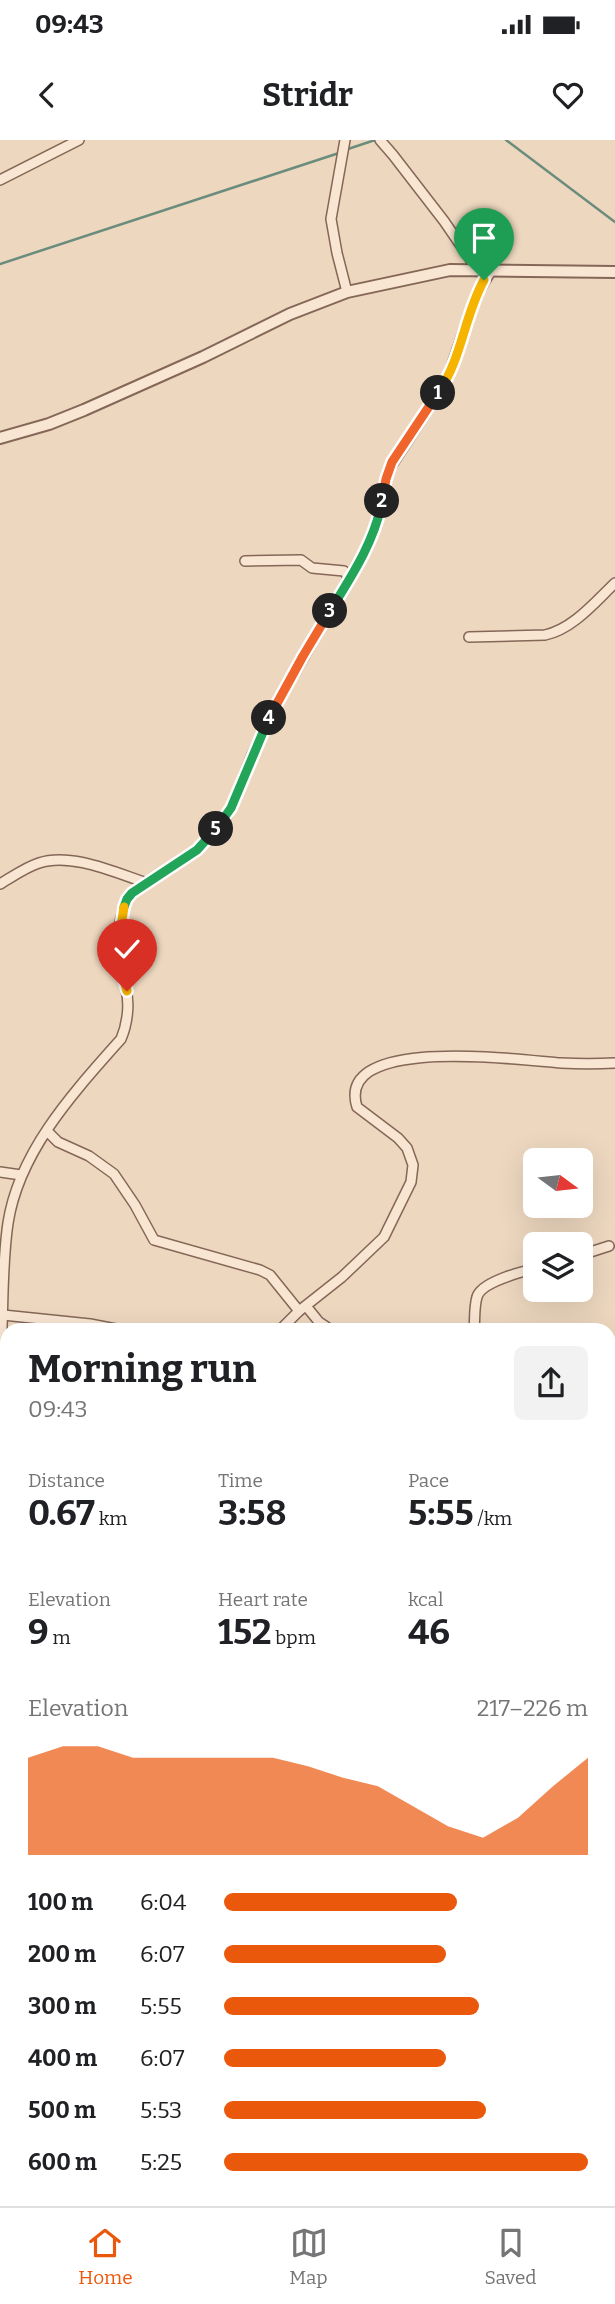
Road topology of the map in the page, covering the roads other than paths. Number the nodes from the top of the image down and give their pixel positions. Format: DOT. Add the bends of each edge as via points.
graph roads {
  1 [pos="79,140"];
  2 [pos="345,140"];
  3 [pos="380,140"];
  4 [pos="0,180"];
  5 [pos="477,269"];
  6 [pos="491,271"];
  7 [pos="615,272"];
  8 [pos="347,292"];
  9 [pos="0,438"];
  10 [pos="245,561"];
  11 [pos="349,578"];
  12 [pos="615,583"];
  13 [pos="469,637"];
  14 [pos="147,883"];
  15 [pos="0,884"];
  16 [pos="615,1063"];
  17 [pos="47,1131"];
  18 [pos="0,1172"];
  19 [pos="21,1175"];
  20 [pos="609,1246"];
  21 [pos="593,1251"];
  22 [pos="523,1272"];
  23 [pos="302,1308"];
  24 [pos="3,1315"];
  25 [pos="3,1323"];
  26 [pos="80,1323"];
  27 [pos="287,1323"];
  28 [pos="321,1323"];
  29 [pos="475,1323"];
  1 -- 4 [label="street"];
  2 -- 8 [label="street" via="331,219"];
  3 -- 5 [label="street"];
  5 -- 6 [label="street"];
  5 -- 8 [label="street" via="439,271"];
  6 -- 7 [label="street"];
  6 -- 11 [label="street" via="475,298 446,382 388,471 377,523"];
  8 -- 9 [label="street" via="70,416"];
  10 -- 11 [label="street" via="300,559 312,568 344,571"];
  11 -- 14 [label="street" via="275,707 225,818 197,850"];
  12 -- 13 [label="street" via="557,633"];
  14 -- 15 [label="street" via="53,859"];
  14 -- 17 [label="street" via="129,896 121,918 117,953 128,999 124,1033"];
  16 -- 23 [label="street" via="429,1056 370,1070 355,1093 357,1107 407,1148 411,1182 384,1237"];
  17 -- 19 [label="street"];
  17 -- 23 [label="street" via="114,1174 154,1240 260,1270"];
  18 -- 19 [label="street"];
  19 -- 24 [label="street" via="8,1223"];
  20 -- 21 [label="street"];
  22 -- 29 [label="street" via="480,1290"];
  23 -- 27 [label="street"];
  23 -- 28 [label="street"];
  24 -- 25 [label="street"];
  24 -- 26 [label="street"];
}
